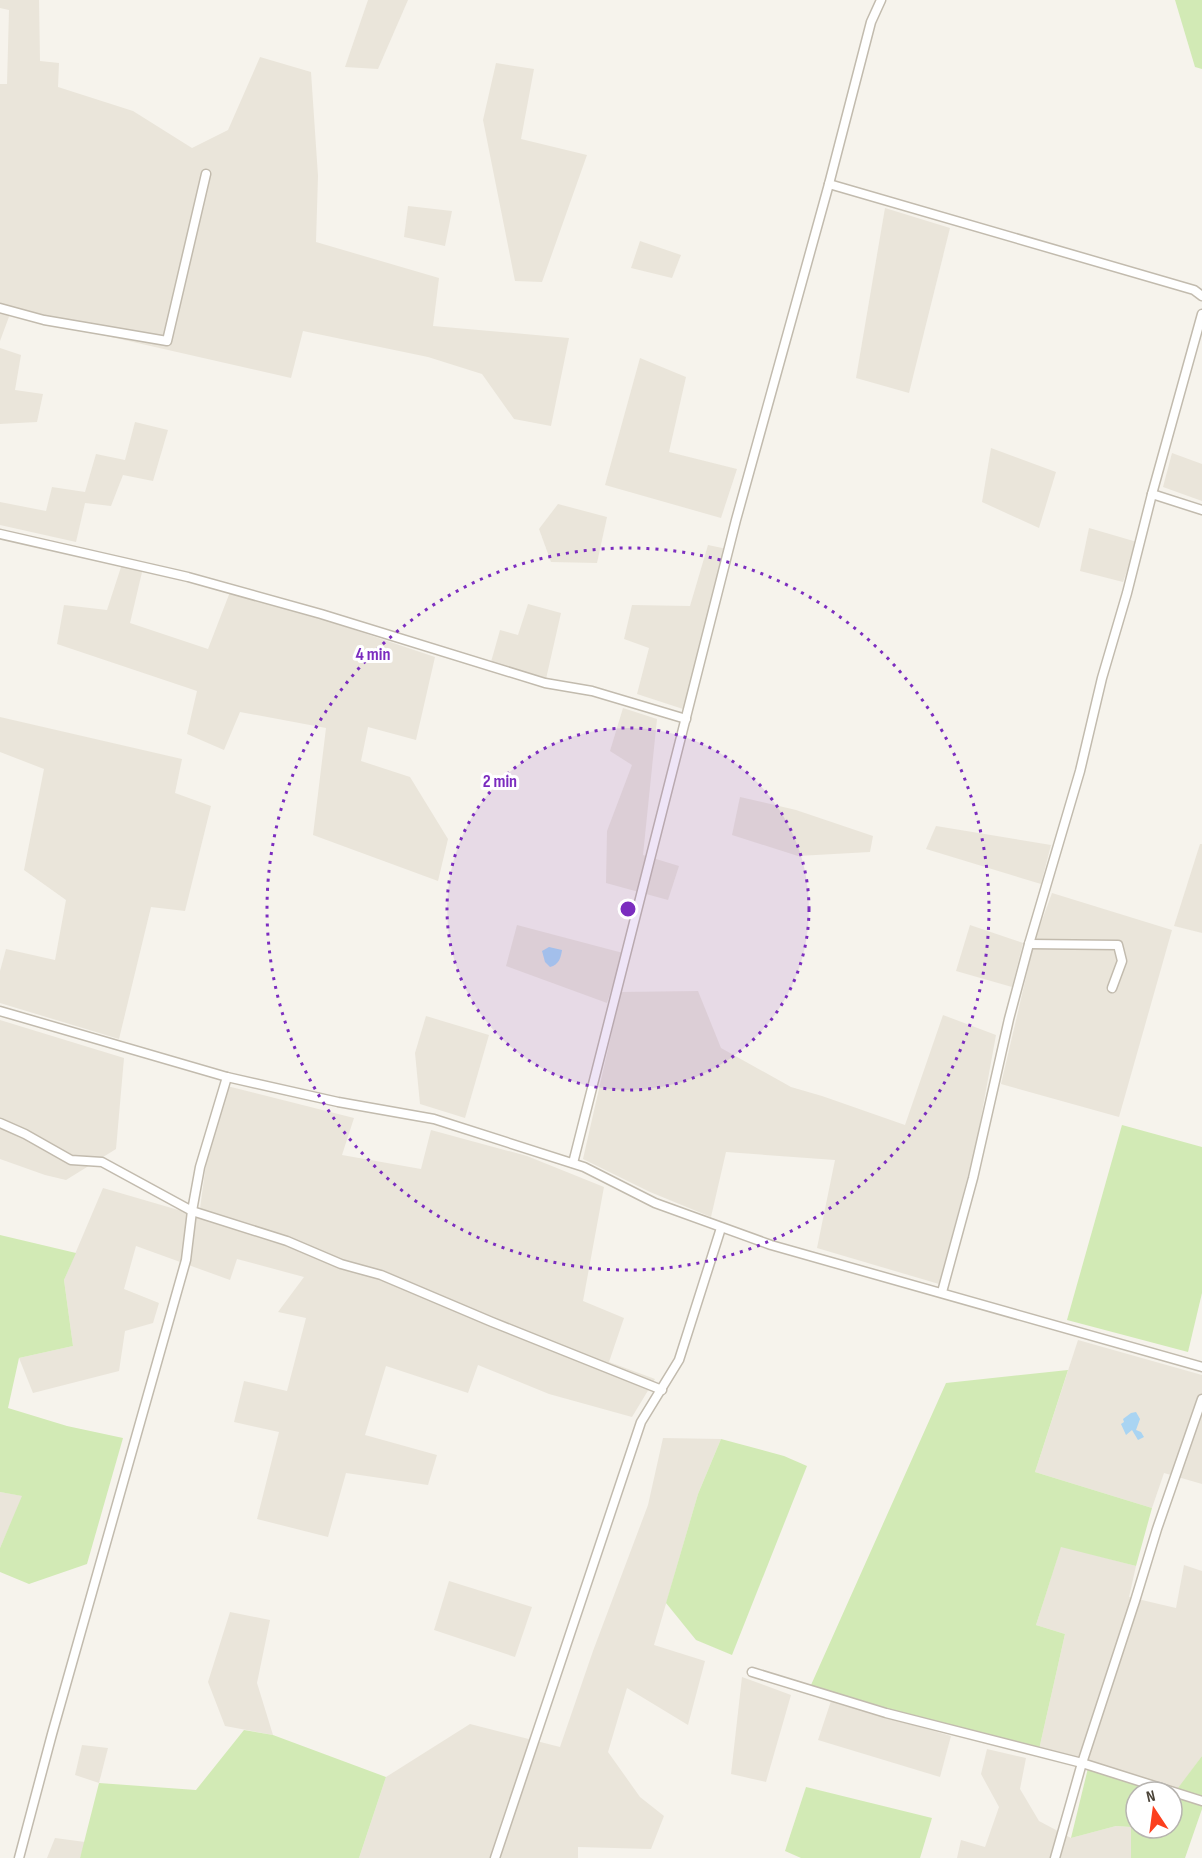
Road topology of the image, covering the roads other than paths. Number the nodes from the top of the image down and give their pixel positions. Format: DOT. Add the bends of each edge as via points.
graph roads {
  1 [pos="881,0"];
  2 [pos="206,174"];
  3 [pos="829,184"];
  4 [pos="1202,296"];
  5 [pos="0,308"];
  6 [pos="1202,314"];
  7 [pos="1152,494"];
  8 [pos="1202,510"];
  9 [pos="0,534"];
  10 [pos="686,719"];
  11 [pos="1029,944"];
  12 [pos="1112,987"];
  13 [pos="0,1011"];
  14 [pos="227,1077"];
  15 [pos="0,1124"];
  16 [pos="573,1163"];
  17 [pos="192,1211"];
  18 [pos="721,1228"];
  19 [pos="942,1292"];
  20 [pos="1202,1367"];
  21 [pos="662,1390"];
  22 [pos="1202,1399"];
  23 [pos="752,1672"];
  24 [pos="1082,1762"];
  25 [pos="1202,1801"];
  26 [pos="19,1858"];
  27 [pos="495,1858"];
  28 [pos="1055,1858"];
  1 -- 3 [label="street" via="871,22"];
  2 -- 5 [label="street" via="167,341 44,320"];
  3 -- 4 [label="street" via="1194,290"];
  3 -- 10 [label="street" via="736,520"];
  6 -- 7 [label="street"];
  7 -- 8 [label="street"];
  7 -- 11 [label="street" via="1080,771"];
  9 -- 10 [label="street" via="188,577 545,682 592,691"];
  10 -- 16 [label="street"];
  11 -- 12 [label="street" via="1118,945 1122,961"];
  11 -- 19 [label="street" via="971,1189"];
  13 -- 14 [label="street"];
  14 -- 16 [label="street" via="434,1119"];
  14 -- 17 [label="street"];
  15 -- 17 [label="street" via="70,1160 102,1162"];
  16 -- 18 [label="street" via="655,1203"];
  17 -- 21 [label="street" via="381,1275"];
  17 -- 26 [label="street" via="186,1260"];
  18 -- 19 [label="street"];
  18 -- 21 [label="street" via="679,1360"];
  19 -- 20 [label="street"];
  21 -- 27 [label="street" via="641,1422"];
  22 -- 24 [label="street"];
  23 -- 24 [label="street" via="886,1713"];
  24 -- 25 [label="street"];
  24 -- 28 [label="street"];
}
